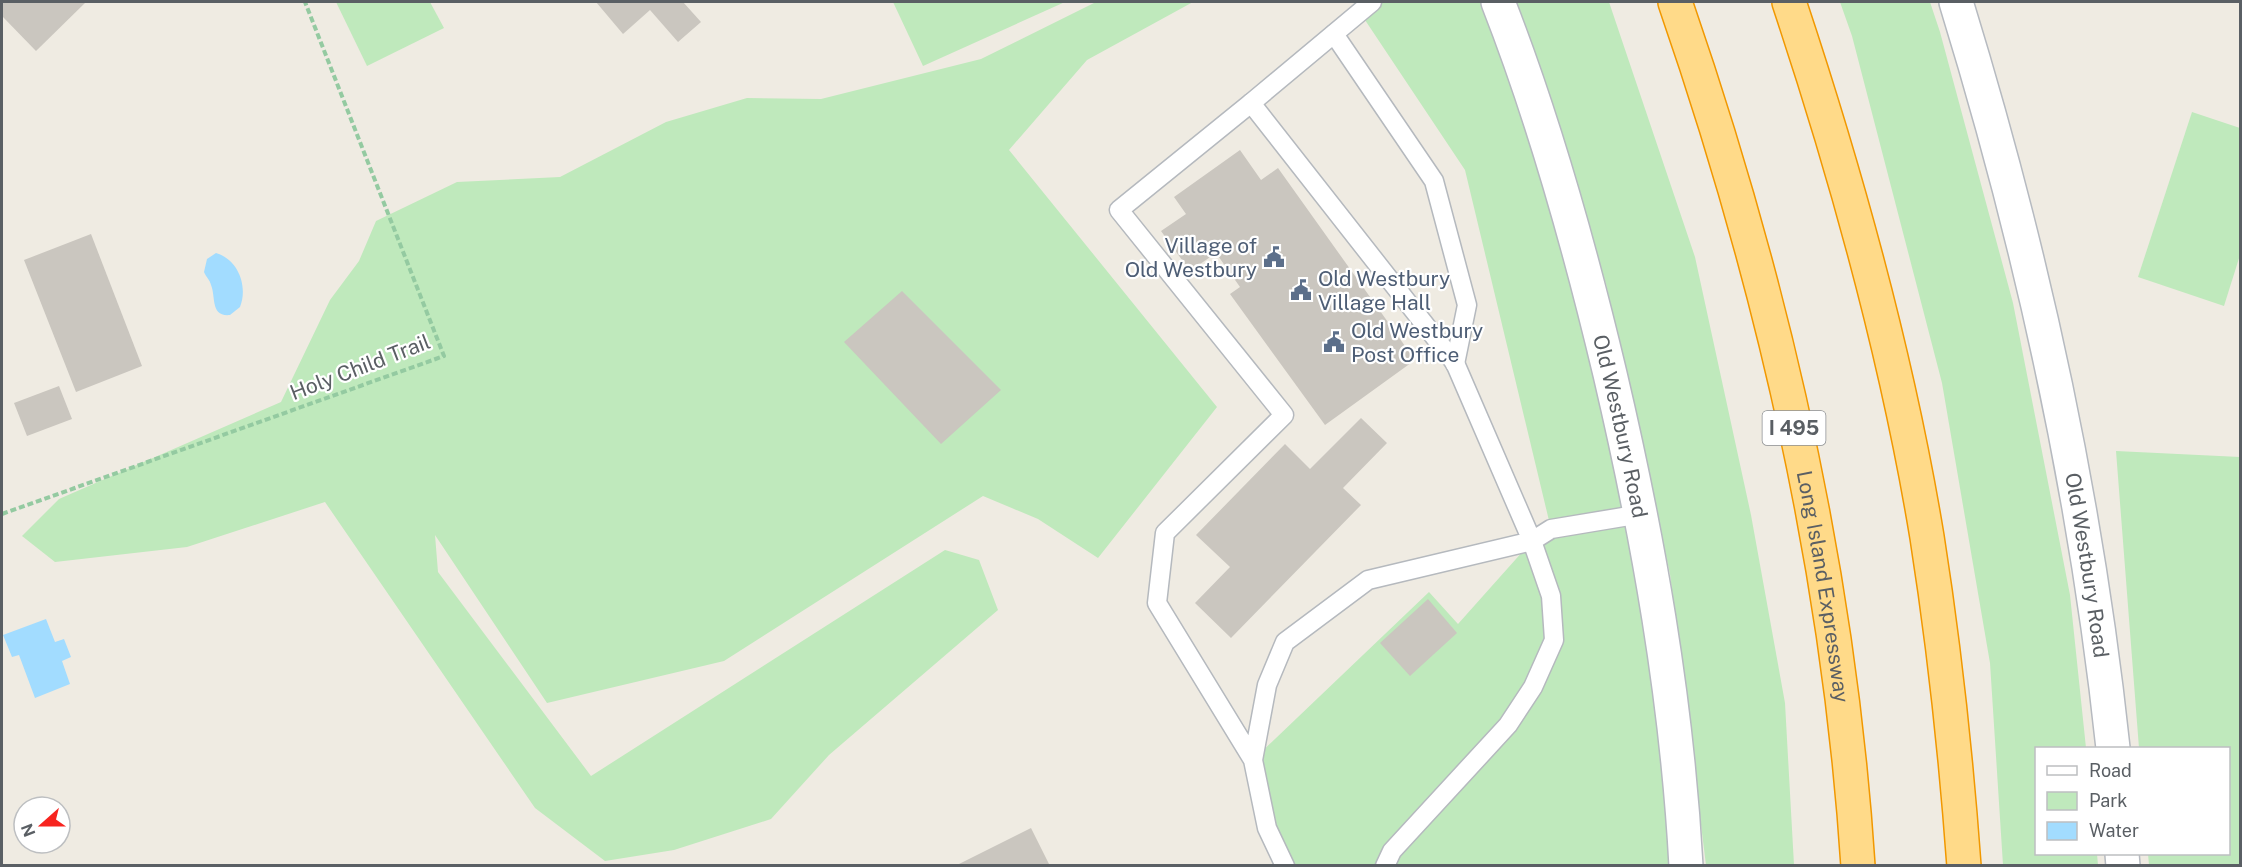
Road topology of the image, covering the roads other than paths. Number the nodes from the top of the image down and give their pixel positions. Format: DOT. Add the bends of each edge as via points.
graph roads {
  1 [pos="1372,2"];
  2 [pos="1498,2"];
  3 [pos="1675,2"];
  4 [pos="1789,2"];
  5 [pos="1956,2"];
  6 [pos="1334,34"];
  7 [pos="1251,103"];
  8 [pos="1455,364"];
  9 [pos="1641,514"];
  10 [pos="1533,541"];
  11 [pos="2113,747"];
  12 [pos="1253,760"];
  13 [pos="1285,866"];
  14 [pos="1386,866"];
  15 [pos="1686,866"];
  16 [pos="1858,866"];
  17 [pos="1964,866"];
  1 -- 6 [label="lane"];
  2 -- 9 [label="main road, Old Westbury Road" via="1578,246"];
  3 -- 16 [label="highway, Long Island Expressway / I 495" via="1747,234 1804,472 1843,713"];
  4 -- 17 [label="highway" via="1845,182 1903,416 1926,537 1943,660"];
  5 -- 11 [label="main road, Old Westbury Road" via="2011,192 2061,408 2095,608"];
  6 -- 7 [label="lane"];
  6 -- 8 [label="lane" via="1434,182 1467,305"];
  7 -- 8 [label="lane"];
  7 -- 12 [label="lane" via="1119,210 1284,415 1166,533 1157,603"];
  8 -- 10 [label="lane"];
  9 -- 10 [label="lane" via="1551,529"];
  9 -- 15 [label="main road, Old Westbury Road" via="1668,671"];
  10 -- 12 [label="lane" via="1368,580 1285,642 1267,685"];
  10 -- 14 [label="lane" via="1551,597 1554,640 1533,687 1508,725 1392,851"];
  12 -- 13 [label="lane" via="1267,828"];
}
